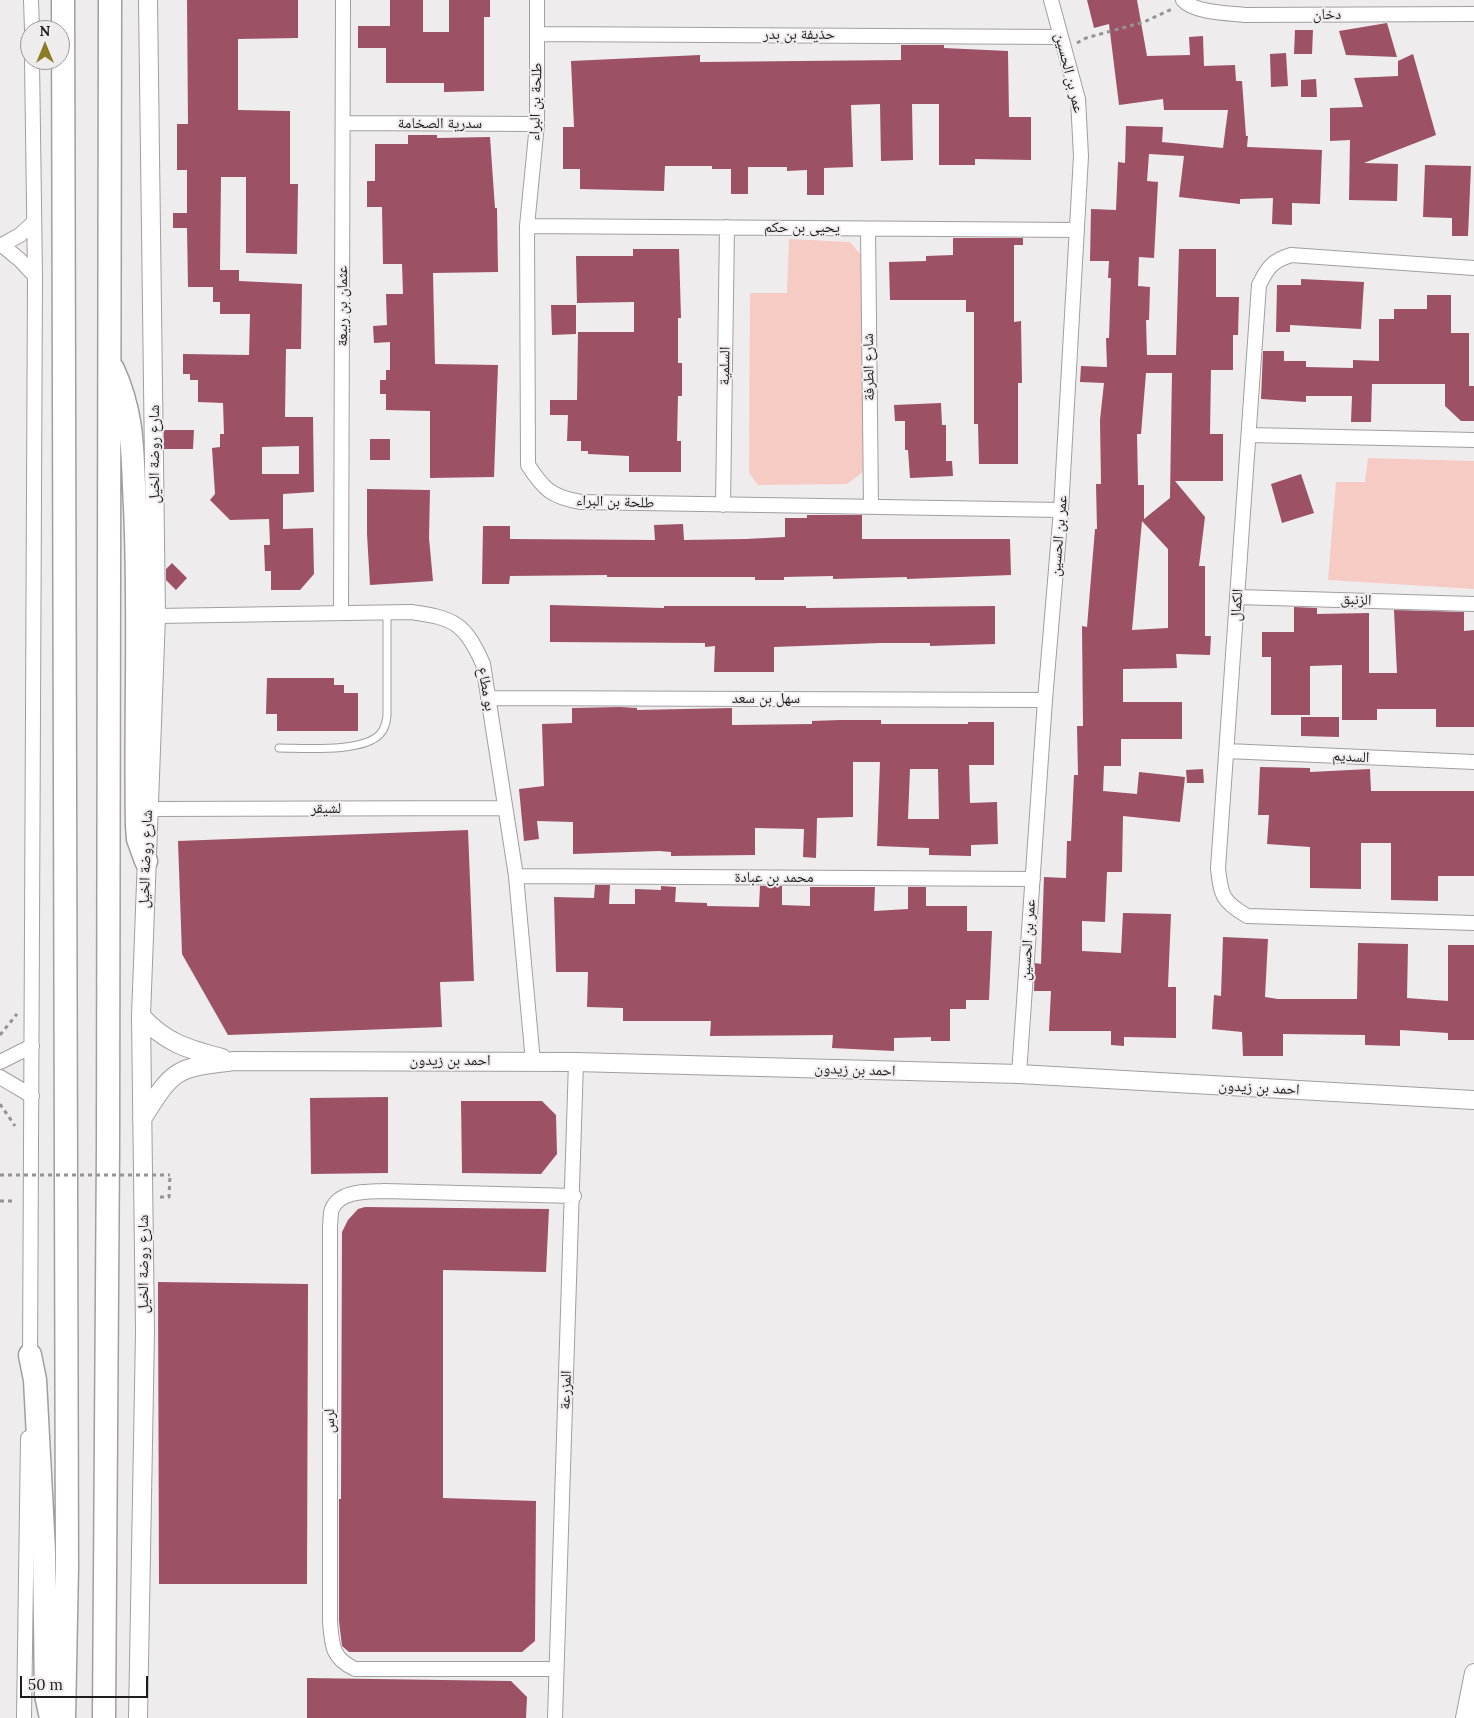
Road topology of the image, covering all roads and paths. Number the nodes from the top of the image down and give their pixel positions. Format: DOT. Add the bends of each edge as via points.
graph roads {
  1 [pos="32,0"];
  2 [pos="64,0"];
  3 [pos="110,0"];
  4 [pos="148,0"];
  5 [pos="343,0"];
  6 [pos="538,0"];
  7 [pos="1051,0"];
  8 [pos="1185,2"];
  9 [pos="1474,14"];
  10 [pos="32,20"];
  11 [pos="537,34"];
  12 [pos="1060,37"];
  13 [pos="1064,51"];
  14 [pos="32,70"];
  15 [pos="344,123"];
  16 [pos="537,124"];
  17 [pos="34,222"];
  18 [pos="527,226"];
  19 [pos="728,227"];
  20 [pos="868,228"];
  21 [pos="1077,230"];
  22 [pos="2,246"];
  23 [pos="1474,268"];
  24 [pos="35,276"];
  25 [pos="110,362"];
  26 [pos="1248,435"];
  27 [pos="1474,440"];
  28 [pos="723,505"];
  29 [pos="871,506"];
  30 [pos="1061,510"];
  31 [pos="1238,597"];
  32 [pos="1474,604"];
  33 [pos="387,612"];
  34 [pos="341,613"];
  35 [pos="156,616"];
  36 [pos="488,698"];
  37 [pos="1044,700"];
  38 [pos="279,748"];
  39 [pos="1227,750"];
  40 [pos="1474,762"];
  41 [pos="505,808"];
  42 [pos="148,809"];
  43 [pos="146,861"];
  44 [pos="516,876"];
  45 [pos="1033,879"];
  46 [pos="1474,923"];
  47 [pos="141,1016"];
  48 [pos="32,1046"];
  49 [pos="235,1061"];
  50 [pos="0,1062"];
  51 [pos="533,1062"];
  52 [pos="576,1062"];
  53 [pos="1019,1074"];
  54 [pos="0,1077"];
  55 [pos="32,1096"];
  56 [pos="1474,1100"];
  57 [pos="142,1119"];
  58 [pos="0,1175"];
  59 [pos="574,1196"];
  60 [pos="169,1197"];
  61 [pos="30,1355"];
  62 [pos="556,1669"];
  63 [pos="1474,1673"];
  64 [pos="24,1718"];
  65 [pos="51,1718"];
  66 [pos="64,1718"];
  67 [pos="104,1718"];
  68 [pos="138,1718"];
  69 [pos="555,1718"];
  70 [pos="1465,1718"];
  1 -- 10 [label="street"];
  2 -- 66 [label="main road" via="67,1537"];
  3 -- 25 [label="main road"];
  4 -- 35 [label="street, شارع روضة الخيل"];
  5 -- 15 [label="street, عثمان بن ربيعة"];
  6 -- 11 [label="street, طلحة بن البراء"];
  7 -- 12 [label="street, عمر بن الحسين"];
  8 -- 9 [label="street, دخان" via="1214,12 1245,15"];
  8 -- 13 [label="path" via="1144,22 1086,38"];
  11 -- 12 [label="street, حذيفة بن بدر"];
  11 -- 16 [label="street, طلحة بن البراء"];
  12 -- 13 [label="street, عمر بن الحسين"];
  13 -- 21 [label="street, عمر بن الحسين" via="1078,99 1081,124"];
  14 -- 17 [label="street"];
  15 -- 16 [label="street, سدرية الصخامة"];
  15 -- 34 [label="street, عثمان بن ربيعة"];
  16 -- 18 [label="street, طلحة بن البراء"];
  17 -- 22 [label="street"];
  17 -- 24 [label="street"];
  18 -- 19 [label="street, يحيى بن حكم"];
  18 -- 28 [label="street, طلحة بن البراء" via="528,465 537,479 546,490 581,502"];
  19 -- 20 [label="street, يحيى بن حكم"];
  19 -- 28 [label="street, السلمية"];
  20 -- 21 [label="street, يحيى بن حكم"];
  20 -- 29 [label="street, شارع الطرفة"];
  21 -- 30 [label="street, عمر بن الحسين"];
  22 -- 24 [label="street"];
  23 -- 26 [label="street, الكمال" via="1299,255 1276,260 1259,285"];
  24 -- 48 [label="street"];
  25 -- 43 [label="main road" via="124,395 132,436 139,617 137,826"];
  25 -- 67 [label="main road"];
  26 -- 27 [label="street"];
  26 -- 31 [label="street, الكمال"];
  28 -- 29 [label="street, طلحة بن البراء"];
  29 -- 30 [label="street, طلحة بن البراء"];
  30 -- 37 [label="street, عمر بن الحسين"];
  31 -- 32 [label="street, الزنبق"];
  31 -- 39 [label="street, الكمال"];
  33 -- 34 [label="street, بو مطاع"];
  33 -- 36 [label="street, بو مطاع" via="438,616 460,626 473,640 483,664"];
  33 -- 38 [label="lane" via="387,716 380,735 352,746"];
  34 -- 35 [label="street, بو مطاع"];
  35 -- 42 [label="street, شارع روضة الخيل"];
  36 -- 37 [label="street, سهل بن سعد"];
  36 -- 41 [label="street, بو مطاع"];
  37 -- 45 [label="street, عمر بن الحسين"];
  39 -- 40 [label="street, السديم"];
  39 -- 46 [label="street, الكمال" via="1218,868 1221,890 1228,905 1247,916"];
  41 -- 42 [label="street, لشيقر"];
  41 -- 44 [label="street, بو مطاع"];
  42 -- 43 [label="street, شارع روضة الخيل"];
  43 -- 47 [label="street, شارع روضة الخيل"];
  44 -- 45 [label="street, محمد بن عبادة"];
  44 -- 51 [label="street, بو مطاع"];
  45 -- 53 [label="street, عمر بن الحسين"];
  47 -- 49 [label="street, احمد بن زيدون" via="156,1032 172,1042 193,1051"];
  47 -- 57 [label="street, شارع روضة الخيل"];
  48 -- 50 [label="street"];
  48 -- 55 [label="street"];
  49 -- 51 [label="street, احمد بن زيدون"];
  49 -- 57 [label="street, احمد بن زيدون" via="194,1066 177,1073 167,1081"];
  51 -- 52 [label="street, احمد بن زيدون"];
  52 -- 53 [label="street, احمد بن زيدون"];
  52 -- 59 [label="street, المزرعة"];
  53 -- 56 [label="street, احمد بن زيدون"];
  54 -- 55 [label="street"];
  55 -- 61 [label="street"];
  57 -- 68 [label="street, شارع روضة الخيل" via="144,1332"];
  58 -- 60 [label="path, bridge" via="170,1175"];
  59 -- 62 [label="street, المزرعة"];
  59 -- 62 [label="street, لرس" via="353,1193 340,1199 332,1208 330,1226 330,1620 333,1649 343,1664 355,1669"];
  61 -- 64 [label="street"];
  61 -- 65 [label="main road" via="36,1395 44,1551 46,1695"];
  62 -- 69 [label="street, المزرعة"];
  63 -- 70 [label="street"];
}
